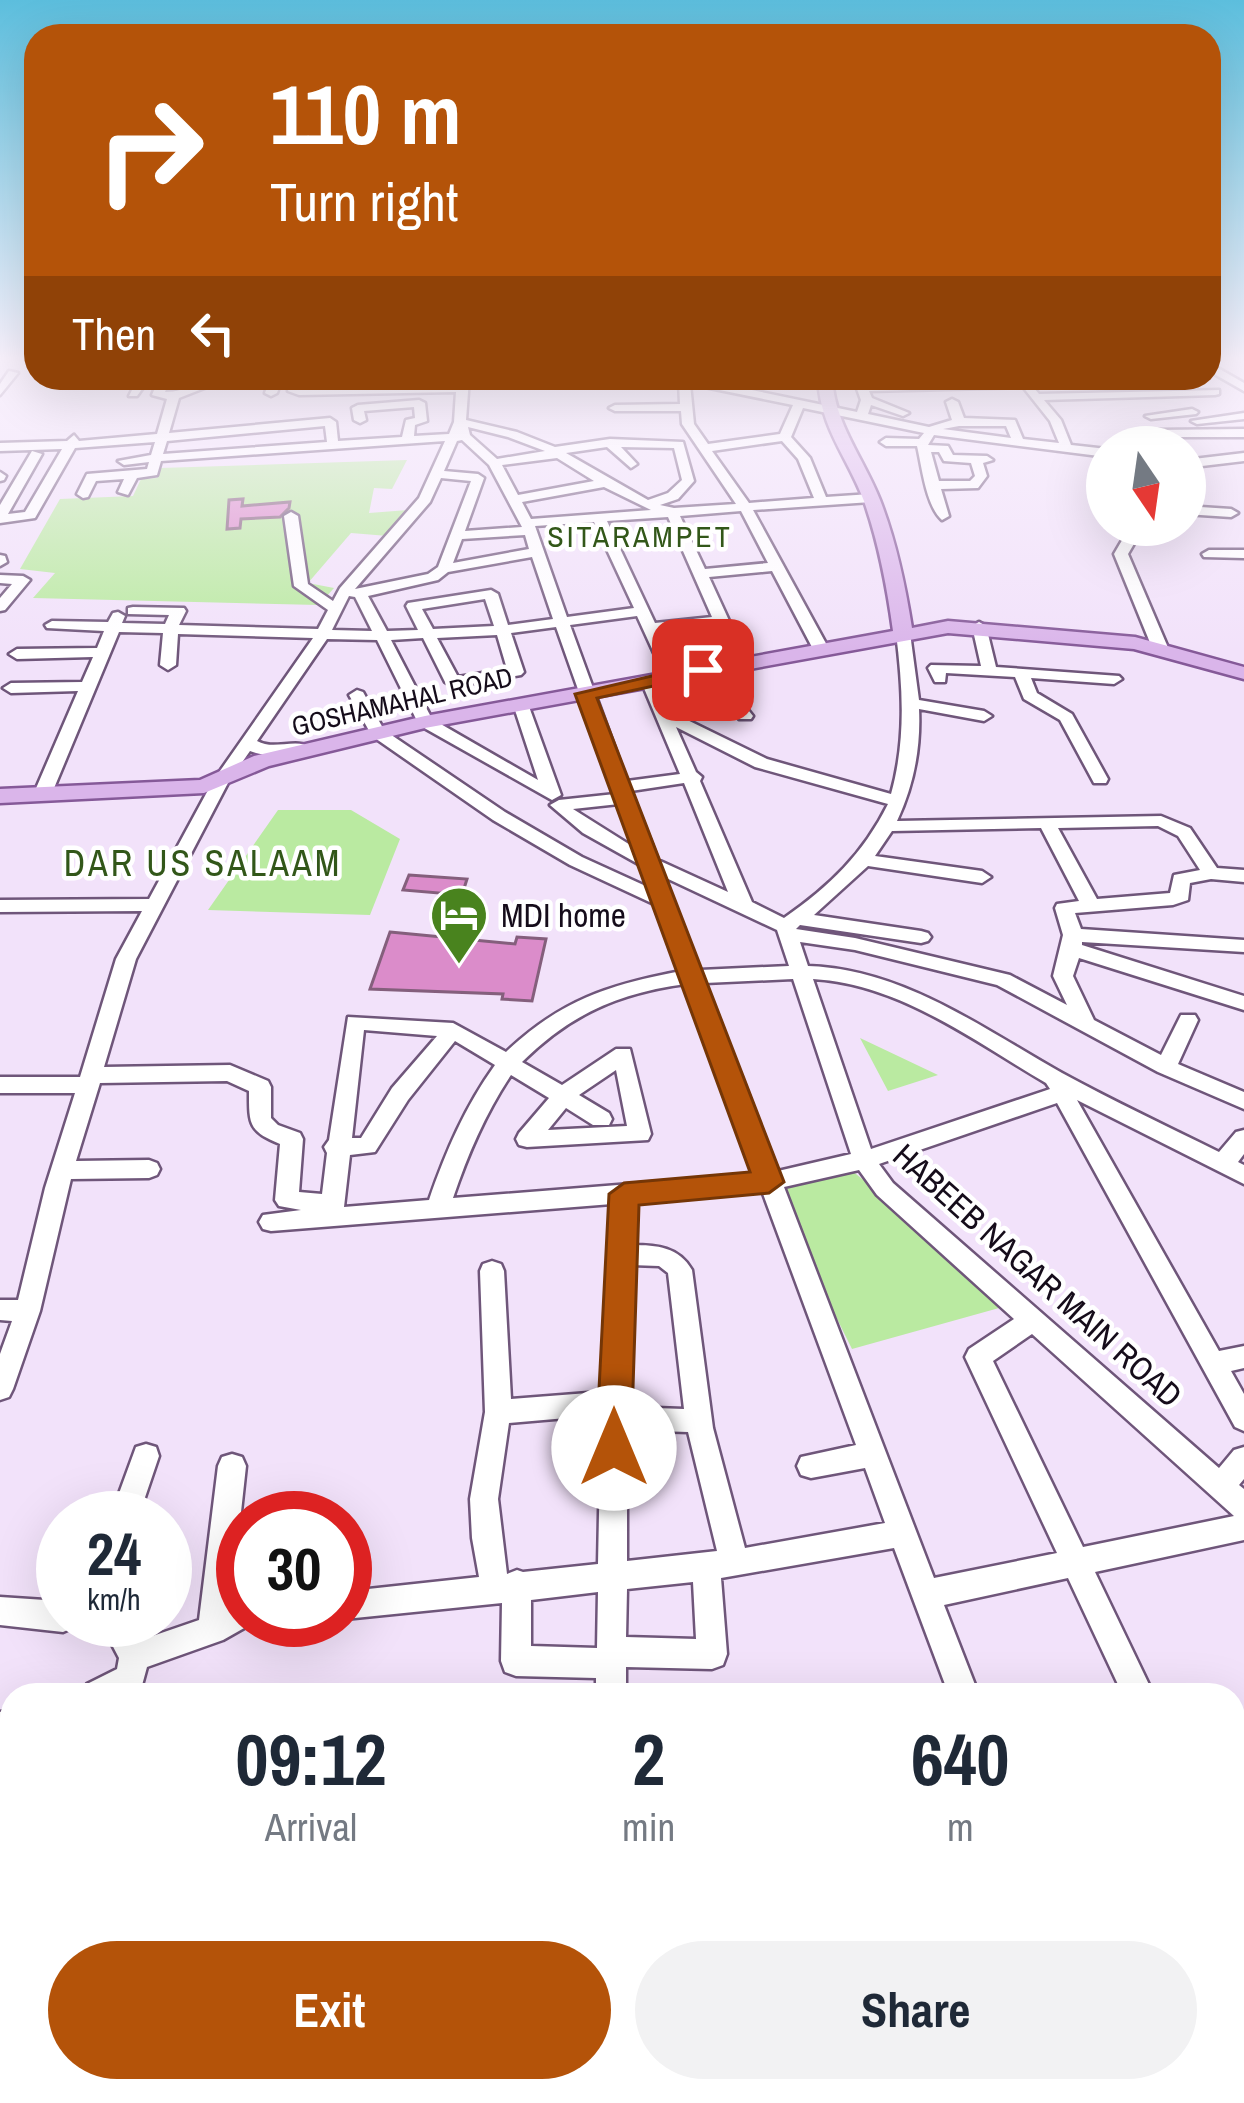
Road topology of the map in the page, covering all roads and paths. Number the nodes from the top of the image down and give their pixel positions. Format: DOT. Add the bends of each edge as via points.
graph roads {
  1 [pos="35,456"];
  2 [pos="61,456"];
  3 [pos="183,456"];
  4 [pos="443,456"];
  5 [pos="487,456"];
  6 [pos="517,456"];
  7 [pos="561,456"];
  8 [pos="623,456"];
  9 [pos="682,456"];
  10 [pos="712,456"];
  11 [pos="803,456"];
  12 [pos="850,456"];
  13 [pos="925,456"];
  14 [pos="967,456"];
  15 [pos="1244,457"];
  16 [pos="156,458"];
  17 [pos="490,459"];
  18 [pos="124,461"];
  19 [pos="1206,462"];
  20 [pos="631,464"];
  21 [pos="437,466"];
  22 [pos="1206,467"];
  23 [pos="1244,470"];
  24 [pos="132,475"];
  25 [pos="600,484"];
  26 [pos="931,485"];
  27 [pos="124,493"];
  28 [pos="83,494"];
  29 [pos="871,498"];
  30 [pos="514,500"];
  31 [pos="821,501"];
  32 [pos="643,506"];
  33 [pos="745,507"];
  34 [pos="1206,511"];
  35 [pos="672,512"];
  36 [pos="1231,513"];
  37 [pos="942,516"];
  38 [pos="291,517"];
  39 [pos="5,518"];
  40 [pos="599,518"];
  41 [pos="529,527"];
  42 [pos="0,532"];
  43 [pos="28,532"];
  44 [pos="456,535"];
  45 [pos="1126,546"];
  46 [pos="1208,554"];
  47 [pos="1244,554"];
  48 [pos="540,559"];
  49 [pos="778,566"];
  50 [pos="700,574"];
  51 [pos="443,575"];
  52 [pos="0,579"];
  53 [pos="352,592"];
  54 [pos="457,598"];
  55 [pos="0,607"];
  56 [pos="336,609"];
  57 [pos="72,611"];
  58 [pos="645,611"];
  59 [pos="117,617"];
  60 [pos="722,620"];
  61 [pos="561,623"];
  62 [pos="52,625"];
  63 [pos="171,626"];
  64 [pos="979,626"];
  65 [pos="653,628"];
  66 [pos="503,630"];
  67 [pos="430,632"];
  68 [pos="903,633"];
  69 [pos="323,634"];
  70 [pos="382,636"];
  71 [pos="821,649"];
  72 [pos="1161,650"];
  73 [pos="103,652"];
  74 [pos="17,654"];
  75 [pos="737,663"];
  76 [pos="168,665"];
  77 [pos="989,672"];
  78 [pos="1244,673"];
  79 [pos="1021,674"];
  80 [pos="672,675"];
  81 [pos="1114,679"];
  82 [pos="940,680"];
  83 [pos="650,681"];
  84 [pos="89,686"];
  85 [pos="10,688"];
  86 [pos="586,694"];
  87 [pos="357,695"];
  88 [pos="521,704"];
  89 [pos="915,704"];
  90 [pos="664,714"];
  91 [pos="745,716"];
  92 [pos="984,716"];
  93 [pos="425,722"];
  94 [pos="372,734"];
  95 [pos="248,742"];
  96 [pos="305,748"];
  97 [pos="262,761"];
  98 [pos="694,777"];
  99 [pos="1100,779"];
  100 [pos="221,781"];
  101 [pos="43,793"];
  102 [pos="623,793"];
  103 [pos="0,796"];
  104 [pos="557,802"];
  105 [pos="898,802"];
  106 [pos="888,826"];
  107 [pos="1048,826"];
  108 [pos="867,860"];
  109 [pos="653,870"];
  110 [pos="1211,873"];
  111 [pos="1244,876"];
  112 [pos="982,877"];
  113 [pos="665,902"];
  114 [pos="1090,903"];
  115 [pos="154,904"];
  116 [pos="743,904"];
  117 [pos="0,906"];
  118 [pos="790,926"];
  119 [pos="921,937"];
  120 [pos="1072,942"];
  121 [pos="1244,946"];
  122 [pos="802,973"];
  123 [pos="691,974"];
  124 [pos="1244,1004"];
  125 [pos="1188,1020"];
  126 [pos="1088,1026"];
  127 [pos="453,1030"];
  128 [pos="504,1062"];
  129 [pos="1166,1067"];
  130 [pos="90,1080"];
  131 [pos="0,1085"];
  132 [pos="1058,1085"];
  133 [pos="565,1094"];
  134 [pos="1244,1101"];
  135 [pos="602,1119"];
  136 [pos="1244,1138"];
  137 [pos="335,1147"];
  138 [pos="864,1160"];
  139 [pos="149,1168"];
  140 [pos="1234,1169"];
  141 [pos="62,1170"];
  142 [pos="769,1182"];
  143 [pos="624,1194"];
  144 [pos="440,1207"];
  145 [pos="331,1209"];
  146 [pos="271,1222"];
  147 [pos="624,1255"];
  148 [pos="492,1271"];
  149 [pos="0,1310"];
  150 [pos="28,1311"];
  151 [pos="1034,1319"];
  152 [pos="1244,1358"];
  153 [pos="1212,1364"];
  154 [pos="0,1388"];
  155 [pos="614,1410"];
  156 [pos="498,1412"];
  157 [pos="1244,1419"];
  158 [pos="699,1420"];
  159 [pos="875,1454"];
  160 [pos="146,1456"];
  161 [pos="1244,1459"];
  162 [pos="232,1466"];
  163 [pos="811,1466"];
  164 [pos="1221,1486"];
  165 [pos="134,1491"];
  166 [pos="1244,1507"];
  167 [pos="1244,1527"];
  168 [pos="905,1533"];
  169 [pos="720,1563"];
  170 [pos="1078,1566"];
  171 [pos="612,1576"];
  172 [pos="506,1585"];
  173 [pos="928,1594"];
  174 [pos="372,1603"];
  175 [pos="0,1611"];
  176 [pos="36,1615"];
  177 [pos="216,1628"];
  178 [pos="213,1630"];
  179 [pos="124,1647"];
  180 [pos="611,1658"];
  181 [pos="132,1677"];
  182 [pos="611,1683"];
  183 [pos="960,1683"];
  184 [pos="1132,1683"];
  1 -- 39 [label="street"];
  2 -- 39 [label="street" via="30,515"];
  3 -- 16 [label="street"];
  4 -- 21 [label="street"];
  5 -- 17 [label="street"];
  6 -- 17 [label="street"];
  7 -- 25 [label="street"];
  8 -- 20 [label="street"];
  9 -- 32 [label="street" via="688,482"];
  10 -- 33 [label="street"];
  11 -- 31 [label="street"];
  12 -- 29 [label="main road"];
  13 -- 26 [label="street"];
  14 -- 26 [label="street" via="982,460 974,485"];
  15 -- 19 [label="street"];
  16 -- 18 [label="street"];
  16 -- 24 [label="street" via="153,472"];
  17 -- 21 [label="street"];
  17 -- 30 [label="street"];
  21 -- 44 [label="street" via="478,478"];
  21 -- 53 [label="street" via="425,499"];
  22 -- 23 [label="street"];
  24 -- 27 [label="street"];
  24 -- 28 [label="street" via="91,477"];
  25 -- 30 [label="street"];
  25 -- 32 [label="street"];
  26 -- 37 [label="street"];
  29 -- 31 [label="street"];
  29 -- 68 [label="main road"];
  30 -- 41 [label="street"];
  31 -- 33 [label="street"];
  32 -- 35 [label="street"];
  33 -- 35 [label="street"];
  33 -- 49 [label="street"];
  34 -- 36 [label="street"];
  35 -- 40 [label="street"];
  35 -- 50 [label="street"];
  38 -- 56 [label="street" via="301,586"];
  40 -- 41 [label="street"];
  40 -- 58 [label="street"];
  41 -- 44 [label="street"];
  41 -- 48 [label="street"];
  42 -- 43 [label="street"];
  44 -- 51 [label="street"];
  45 -- 72 [label="street" via="1121,554"];
  46 -- 47 [label="street"];
  48 -- 51 [label="street"];
  48 -- 61 [label="street"];
  49 -- 50 [label="street"];
  49 -- 71 [label="street"];
  50 -- 60 [label="street"];
  51 -- 53 [label="street"];
  51 -- 54 [label="street"];
  52 -- 55 [label="street" via="23,580"];
  53 -- 56 [label="street"];
  53 -- 70 [label="street"];
  54 -- 66 [label="street" via="494,596"];
  54 -- 67 [label="street" via="414,604"];
  56 -- 69 [label="street"];
  57 -- 59 [label="street"];
  58 -- 61 [label="street"];
  58 -- 65 [label="street"];
  59 -- 62 [label="street"];
  59 -- 63 [label="street" via="179,611"];
  59 -- 73 [label="street"];
  60 -- 65 [label="street"];
  60 -- 75 [label="street"];
  61 -- 66 [label="street"];
  61 -- 86 [label="street"];
  63 -- 69 [label="street"];
  63 -- 76 [label="street"];
  64 -- 68 [label="main road, GOSHAMAHAL ROAD"];
  64 -- 72 [label="main road, GOSHAMAHAL ROAD"];
  64 -- 77 [label="street"];
  65 -- 80 [label="street"];
  66 -- 67 [label="street"];
  66 -- 67 [label="street" via="516,672 458,683"];
  67 -- 70 [label="street"];
  68 -- 71 [label="main road, GOSHAMAHAL ROAD"];
  68 -- 89 [label="street"];
  69 -- 70 [label="street"];
  69 -- 95 [label="street"];
  70 -- 93 [label="street"];
  71 -- 75 [label="main road, GOSHAMAHAL ROAD"];
  72 -- 78 [label="main road, GOSHAMAHAL ROAD"];
  73 -- 74 [label="street"];
  73 -- 84 [label="street"];
  75 -- 80 [label="main road, GOSHAMAHAL ROAD"];
  75 -- 91 [label="street" via="737,707"];
  77 -- 79 [label="street"];
  77 -- 82 [label="street" via="936,668"];
  79 -- 81 [label="street"];
  79 -- 99 [label="street" via="1030,696 1066,717"];
  80 -- 83 [label="main road, GOSHAMAHAL ROAD"];
  83 -- 86 [label="main road, GOSHAMAHAL ROAD"];
  83 -- 90 [label="street"];
  84 -- 85 [label="street"];
  84 -- 101 [label="street"];
  86 -- 88 [label="main road, GOSHAMAHAL ROAD"];
  86 -- 102 [label="street"];
  87 -- 94 [label="street"];
  88 -- 93 [label="main road, GOSHAMAHAL ROAD"];
  88 -- 104 [label="street"];
  89 -- 92 [label="street"];
  89 -- 105 [label="street"];
  90 -- 98 [label="street"];
  90 -- 105 [label="street" via="761,763"];
  93 -- 94 [label="main road, GOSHAMAHAL ROAD"];
  93 -- 104 [label="street"];
  94 -- 96 [label="main road"];
  94 -- 97 [label="main road, GOSHAMAHAL ROAD"];
  94 -- 113 [label="street" via="530,835"];
  95 -- 96 [label="street" via="261,750"];
  95 -- 100 [label="street"];
  96 -- 97 [label="main road"];
  97 -- 100 [label="main road, GOSHAMAHAL ROAD"];
  98 -- 102 [label="street"];
  98 -- 116 [label="street"];
  100 -- 101 [label="main road, GOSHAMAHAL ROAD"];
  100 -- 115 [label="street"];
  101 -- 103 [label="main road, GOSHAMAHAL ROAD"];
  102 -- 104 [label="street"];
  102 -- 109 [label="street"];
  104 -- 109 [label="street"];
  105 -- 106 [label="street"];
  106 -- 107 [label="street"];
  106 -- 108 [label="street"];
  107 -- 110 [label="street" via="1162,821 1184,832"];
  107 -- 114 [label="street"];
  108 -- 112 [label="street"];
  108 -- 118 [label="street"];
  109 -- 113 [label="street"];
  109 -- 116 [label="street"];
  110 -- 111 [label="street"];
  110 -- 114 [label="street" via="1181,879 1181,896 1173,899"];
  113 -- 123 [label="street"];
  114 -- 120 [label="street" via="1064,908"];
  115 -- 117 [label="street"];
  115 -- 130 [label="street" via="126,958"];
  116 -- 118 [label="street"];
  118 -- 119 [label="street"];
  118 -- 122 [label="street, HABEEB NAGAR MAIN ROAD"];
  118 -- 126 [label="street" via="1003,980"];
  120 -- 121 [label="street"];
  120 -- 124 [label="street"];
  120 -- 126 [label="street" via="1064,976"];
  122 -- 123 [label="street"];
  122 -- 132 [label="street" via="860,979 986,1036"];
  122 -- 138 [label="street, HABEEB NAGAR MAIN ROAD"];
  123 -- 128 [label="street" via="597,996"];
  123 -- 142 [label="street"];
  125 -- 129 [label="street"];
  126 -- 129 [label="street"];
  127 -- 128 [label="street"];
  127 -- 137 [label="street" via="368,1146"];
  127 -- 137 [label="street" via="355,1022"];
  128 -- 133 [label="street"];
  128 -- 144 [label="street" via="457,1145"];
  129 -- 134 [label="street"];
  130 -- 131 [label="street"];
  130 -- 141 [label="street"];
  130 -- 145 [label="street" via="230,1073 260,1088 260,1120 292,1139 287,1200"];
  132 -- 138 [label="street"];
  132 -- 140 [label="street"];
  132 -- 153 [label="street"];
  133 -- 133 [label="street" via="527,1139 640,1134 623,1054"];
  133 -- 135 [label="street"];
  136 -- 140 [label="street"];
  137 -- 145 [label="street"];
  138 -- 142 [label="street"];
  138 -- 151 [label="street, HABEEB NAGAR MAIN ROAD" via="885,1190"];
  139 -- 141 [label="street"];
  141 -- 150 [label="street"];
  142 -- 143 [label="street"];
  142 -- 159 [label="street"];
  143 -- 144 [label="street"];
  143 -- 147 [label="street"];
  144 -- 145 [label="street"];
  145 -- 146 [label="street"];
  147 -- 155 [label="street"];
  147 -- 158 [label="street" via="659,1256 680,1270"];
  148 -- 156 [label="street"];
  149 -- 150 [label="street"];
  150 -- 154 [label="street"];
  151 -- 164 [label="street, HABEEB NAGAR MAIN ROAD"];
  151 -- 170 [label="street" via="978,1357"];
  152 -- 153 [label="street"];
  153 -- 157 [label="street"];
  155 -- 156 [label="street"];
  155 -- 158 [label="street"];
  155 -- 171 [label="street"];
  156 -- 172 [label="street" via="480,1524"];
  158 -- 169 [label="street"];
  159 -- 163 [label="street"];
  159 -- 168 [label="street"];
  160 -- 165 [label="street"];
  161 -- 164 [label="street"];
  162 -- 178 [label="street"];
  164 -- 166 [label="street, HABEEB NAGAR MAIN ROAD"];
  167 -- 170 [label="street"];
  168 -- 169 [label="street"];
  168 -- 173 [label="street"];
  169 -- 171 [label="street"];
  169 -- 180 [label="street" via="712,1654"];
  170 -- 173 [label="street"];
  170 -- 184 [label="street"];
  171 -- 172 [label="street"];
  171 -- 180 [label="street"];
  172 -- 174 [label="street"];
  172 -- 180 [label="street" via="515,1660"];
  173 -- 183 [label="street"];
  175 -- 176 [label="street"];
  177 -- 178 [label="street"];
  178 -- 181 [label="street"];
  179 -- 181 [label="street"];
  180 -- 182 [label="street"];
}
